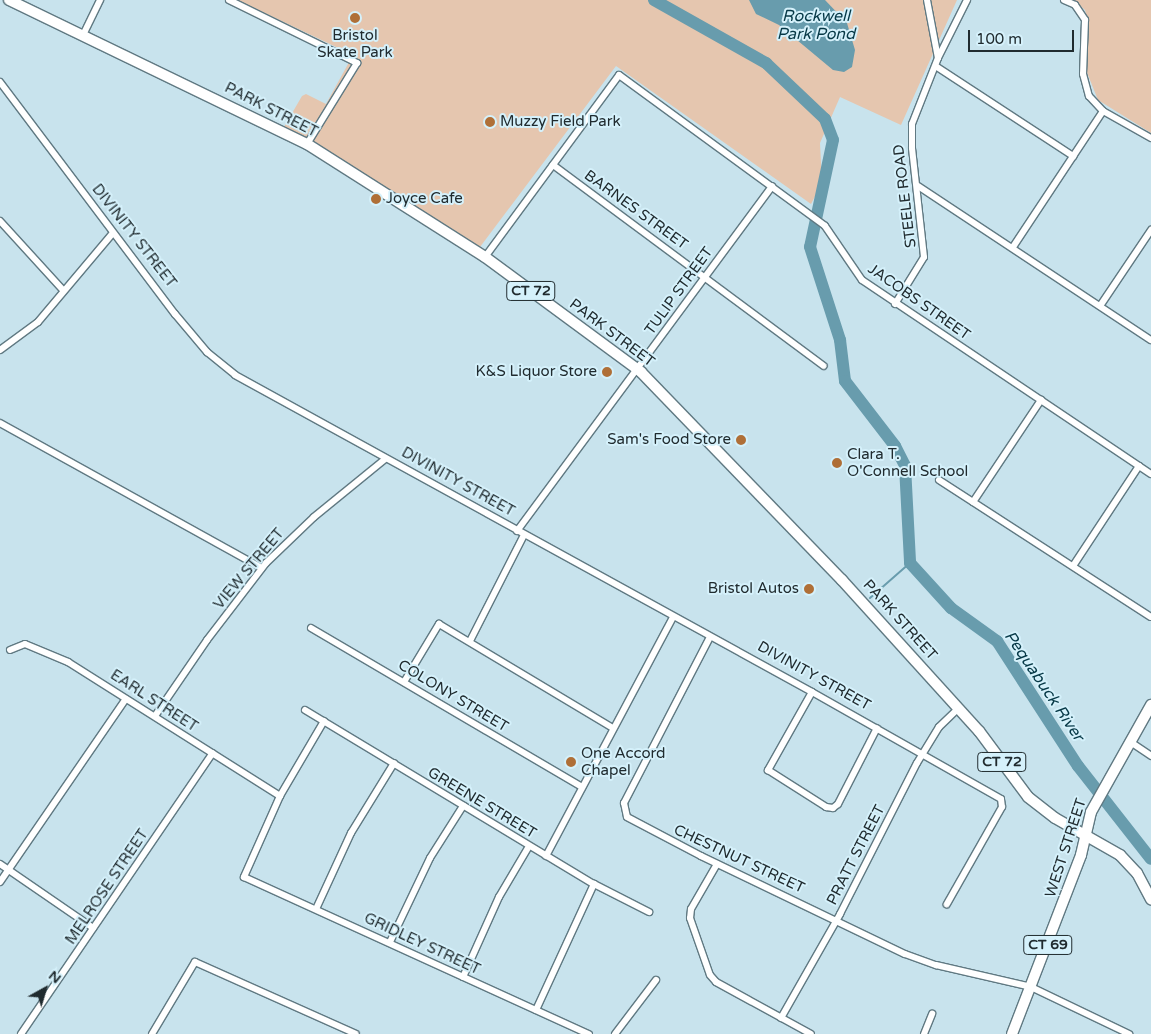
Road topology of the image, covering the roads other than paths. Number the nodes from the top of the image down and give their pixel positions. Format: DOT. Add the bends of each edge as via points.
graph roads {
  1 [pos="9,0"];
  2 [pos="100,0"];
  3 [pos="229,0"];
  4 [pos="927,0"];
  5 [pos="967,0"];
  6 [pos="1064,0"];
  7 [pos="83,36"];
  8 [pos="938,58"];
  9 [pos="937,66"];
  10 [pos="0,82"];
  11 [pos="1103,111"];
  12 [pos="1151,138"];
  13 [pos="307,144"];
  14 [pos="1073,156"];
  15 [pos="553,165"];
  16 [pos="772,186"];
  17 [pos="918,186"];
  18 [pos="0,221"];
  19 [pos="1151,230"];
  20 [pos="112,234"];
  21 [pos="1012,247"];
  22 [pos="485,257"];
  23 [pos="704,277"];
  24 [pos="63,290"];
  25 [pos="896,304"];
  26 [pos="1100,306"];
  27 [pos="1151,340"];
  28 [pos="0,350"];
  29 [pos="824,366"];
  30 [pos="637,370"];
  31 [pos="1041,400"];
  32 [pos="0,423"];
  33 [pos="385,459"];
  34 [pos="1139,466"];
  35 [pos="1151,474"];
  36 [pos="939,480"];
  37 [pos="973,502"];
  38 [pos="517,531"];
  39 [pos="524,535"];
  40 [pos="1073,566"];
  41 [pos="262,568"];
  42 [pos="673,616"];
  43 [pos="1151,617"];
  44 [pos="311,628"];
  45 [pos="710,637"];
  46 [pos="470,641"];
  47 [pos="10,650"];
  48 [pos="404,682"];
  49 [pos="812,692"];
  50 [pos="126,699"];
  51 [pos="1151,705"];
  52 [pos="958,708"];
  53 [pos="306,710"];
  54 [pos="155,716"];
  55 [pos="324,722"];
  56 [pos="613,728"];
  57 [pos="877,728"];
  58 [pos="1129,741"];
  59 [pos="213,754"];
  60 [pos="923,754"];
  61 [pos="1151,756"];
  62 [pos="394,763"];
  63 [pos="582,787"];
  64 [pos="280,796"];
  65 [pos="463,806"];
  66 [pos="1086,833"];
  67 [pos="529,846"];
  68 [pos="546,856"];
  69 [pos="0,864"];
  70 [pos="717,864"];
  71 [pos="8,870"];
  72 [pos="0,882"];
  73 [pos="594,884"];
  74 [pos="1151,899"];
  75 [pos="947,904"];
  76 [pos="316,909"];
  77 [pos="649,912"];
  78 [pos="837,919"];
  79 [pos="94,928"];
  80 [pos="390,942"];
  81 [pos="462,976"];
  82 [pos="656,980"];
  83 [pos="1031,987"];
  84 [pos="536,1010"];
  85 [pos="932,1014"];
  86 [pos="781,1018"];
  87 [pos="21,1034"];
  88 [pos="152,1034"];
  89 [pos="356,1034"];
  90 [pos="589,1034"];
  91 [pos="615,1034"];
  92 [pos="811,1034"];
  93 [pos="924,1034"];
  94 [pos="1012,1034"];
  95 [pos="1129,1034"];
  1 -- 7 [label="main road, PARK STREET / CT 72"];
  2 -- 7 [label="street"];
  3 -- 13 [label="street" via="357,63"];
  4 -- 8 [label="street"];
  5 -- 8 [label="street, STEELE ROAD"];
  6 -- 11 [label="street" via="1075,5 1085,20 1085,86"];
  7 -- 13 [label="main road, PARK STREET / CT 72"];
  8 -- 9 [label="street, STEELE ROAD"];
  9 -- 14 [label="street"];
  9 -- 17 [label="street, STEELE ROAD" via="911,129"];
  10 -- 20 [label="street, DIVINITY STREET"];
  11 -- 12 [label="street"];
  11 -- 14 [label="street"];
  13 -- 22 [label="main road, PARK STREET / CT 72"];
  14 -- 21 [label="street"];
  15 -- 16 [label="street, JACOBS STREET" via="619,75"];
  15 -- 22 [label="street"];
  15 -- 23 [label="street, BARNES STREET"];
  16 -- 23 [label="street, TULIP STREET"];
  16 -- 25 [label="street, JACOBS STREET" via="824,226 862,280"];
  17 -- 21 [label="street"];
  17 -- 25 [label="street, STEELE ROAD" via="924,257"];
  18 -- 24 [label="street"];
  19 -- 26 [label="street"];
  20 -- 24 [label="street"];
  20 -- 33 [label="street, DIVINITY STREET" via="206,352 235,376"];
  21 -- 26 [label="street"];
  22 -- 30 [label="main road, PARK STREET / CT 72"];
  23 -- 29 [label="street, BARNES STREET"];
  23 -- 30 [label="street, TULIP STREET"];
  24 -- 28 [label="street" via="38,322"];
  25 -- 31 [label="street, JACOBS STREET"];
  26 -- 27 [label="street"];
  30 -- 38 [label="street, TULIP STREET"];
  30 -- 52 [label="main road, PARK STREET / CT 72" via="842,580"];
  31 -- 34 [label="street, JACOBS STREET"];
  31 -- 37 [label="street"];
  32 -- 41 [label="street"];
  33 -- 38 [label="street, DIVINITY STREET"];
  33 -- 41 [label="street, VIEW STREET" via="298,532"];
  34 -- 35 [label="street, JACOBS STREET"];
  34 -- 40 [label="street"];
  36 -- 37 [label="street"];
  37 -- 40 [label="street"];
  38 -- 39 [label="street, DIVINITY STREET"];
  39 -- 42 [label="street, DIVINITY STREET"];
  39 -- 46 [label="street"];
  40 -- 43 [label="street"];
  41 -- 54 [label="street, VIEW STREET"];
  42 -- 45 [label="street, DIVINITY STREET"];
  42 -- 56 [label="street"];
  44 -- 48 [label="street, COLONY STREET"];
  45 -- 49 [label="street, DIVINITY STREET"];
  45 -- 70 [label="street, CHESTNUT STREET" via="624,803 624,812 632,821"];
  46 -- 48 [label="street" via="439,624"];
  46 -- 56 [label="street"];
  47 -- 50 [label="street, EARL STREET" via="19,644 40,649 68,662"];
  48 -- 63 [label="street, COLONY STREET"];
  49 -- 57 [label="street, DIVINITY STREET"];
  49 -- 57 [label="street" via="768,770 826,807 833,808 838,804"];
  50 -- 54 [label="street, EARL STREET"];
  50 -- 71 [label="street"];
  51 -- 58 [label="main road, WEST STREET / CT 69"];
  52 -- 60 [label="street, PRATT STREET" via="944,721"];
  52 -- 66 [label="main road, PARK STREET / CT 72" via="1032,801"];
  53 -- 55 [label="street, GREENE STREET"];
  54 -- 59 [label="street, EARL STREET"];
  55 -- 62 [label="street, GREENE STREET"];
  55 -- 64 [label="street"];
  56 -- 63 [label="street"];
  57 -- 60 [label="street, DIVINITY STREET"];
  58 -- 61 [label="street"];
  58 -- 66 [label="main road, WEST STREET / CT 69" via="1096,802"];
  59 -- 64 [label="street, EARL STREET"];
  59 -- 79 [label="street, MELROSE STREET"];
  60 -- 75 [label="street, DIVINITY STREET" via="998,797 1003,805"];
  60 -- 78 [label="street, PRATT STREET"];
  62 -- 65 [label="street, GREENE STREET"];
  62 -- 76 [label="street" via="352,833"];
  63 -- 68 [label="street"];
  64 -- 76 [label="street, GRIDLEY STREET" via="244,877"];
  65 -- 67 [label="street, GREENE STREET"];
  65 -- 80 [label="street" via="430,858"];
  66 -- 74 [label="main road, CT 72" via="1127,862 1141,878"];
  66 -- 83 [label="main road, WEST STREET / CT 69" via="1081,855"];
  67 -- 68 [label="street, GREENE STREET"];
  67 -- 81 [label="street" via="499,897"];
  68 -- 73 [label="street, GREENE STREET"];
  69 -- 71 [label="street"];
  70 -- 78 [label="street, CHESTNUT STREET"];
  70 -- 86 [label="street" via="691,909 690,918 710,975 716,982"];
  71 -- 72 [label="street"];
  71 -- 79 [label="street"];
  73 -- 77 [label="street, GREENE STREET"];
  73 -- 84 [label="street"];
  76 -- 80 [label="street, GRIDLEY STREET"];
  78 -- 83 [label="street, CHESTNUT STREET" via="905,954 936,965"];
  78 -- 86 [label="street, PRATT STREET"];
  79 -- 87 [label="street, MELROSE STREET"];
  80 -- 81 [label="street, GRIDLEY STREET"];
  81 -- 84 [label="street, GRIDLEY STREET"];
  82 -- 91 [label="street"];
  83 -- 94 [label="main road, WEST STREET / CT 69"];
  83 -- 95 [label="street, CHESTNUT STREET"];
  84 -- 90 [label="street, GRIDLEY STREET"];
  85 -- 93 [label="street"];
  86 -- 92 [label="street"];
  88 -- 89 [label="street" via="195,962"];
}
